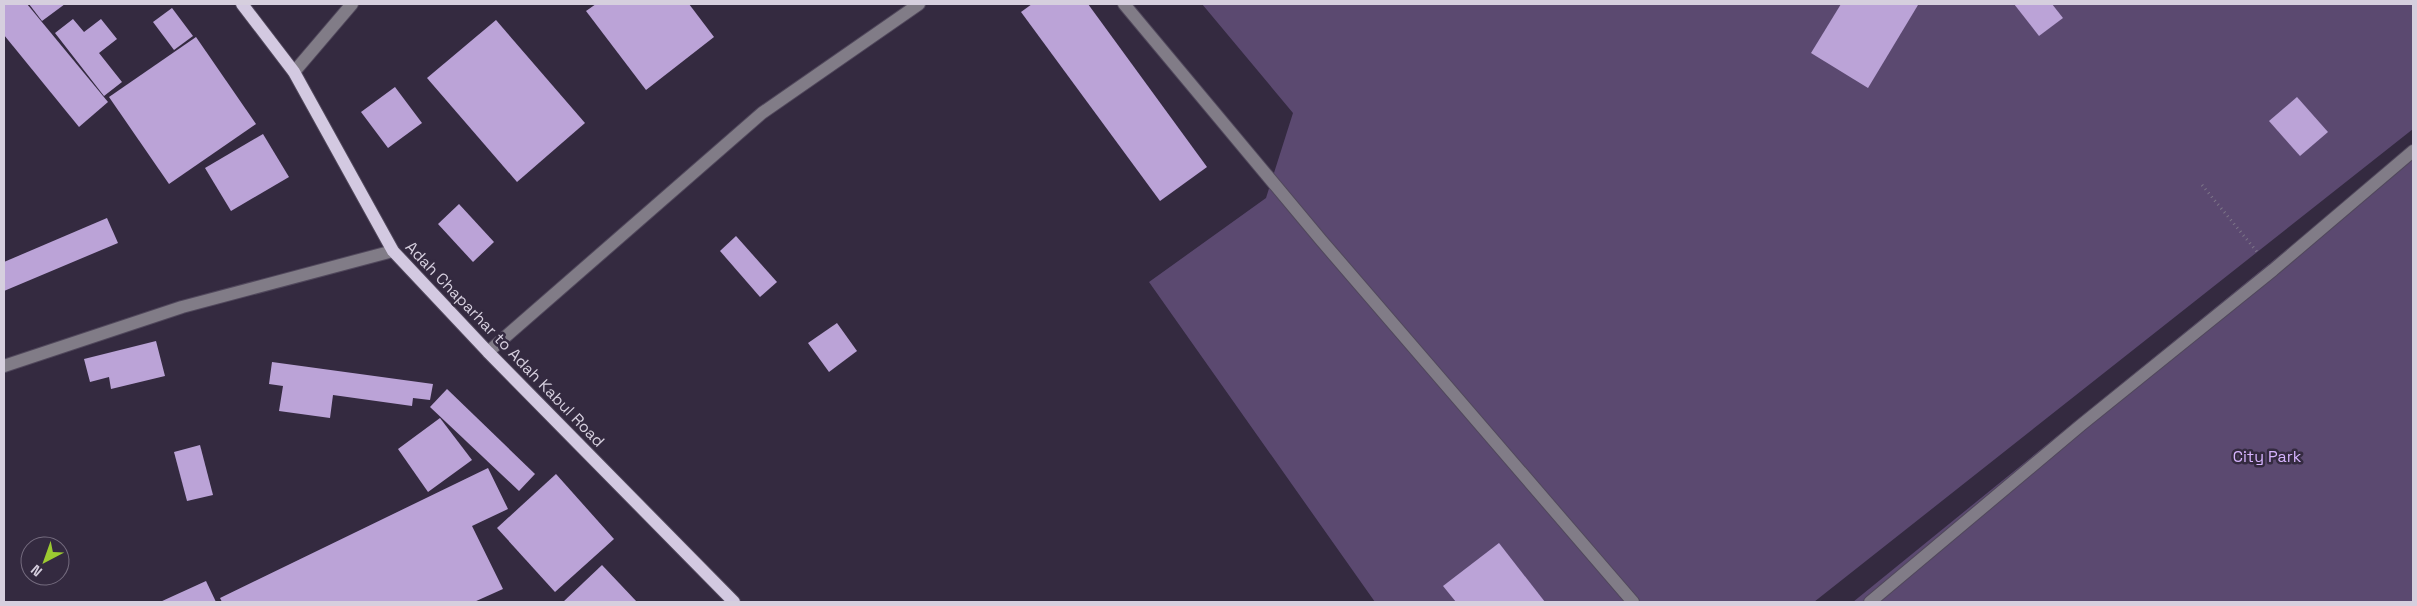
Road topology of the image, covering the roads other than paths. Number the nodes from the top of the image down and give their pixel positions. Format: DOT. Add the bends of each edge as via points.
graph roads {
  1 [pos="242,4"];
  2 [pos="352,4"];
  3 [pos="919,4"];
  4 [pos="1124,4"];
  5 [pos="294,72"];
  6 [pos="2413,150"];
  7 [pos="393,251"];
  8 [pos="488,352"];
  9 [pos="4,366"];
  10 [pos="734,602"];
  11 [pos="1633,602"];
  12 [pos="1870,602"];
  1 -- 5 [label="main road, Adah Chaparhar to Adah Kabul Road"];
  2 -- 5 [label="street"];
  3 -- 8 [label="street" via="762,113"];
  4 -- 11 [label="street" via="1321,240"];
  5 -- 7 [label="main road, Adah Chaparhar to Adah Kabul Road"];
  6 -- 12 [label="street" via="2273,270"];
  7 -- 8 [label="main road, Adah Chaparhar to Adah Kabul Road"];
  7 -- 9 [label="street" via="182,307"];
  8 -- 10 [label="main road, Adah Chaparhar to Adah Kabul Road"];
}
